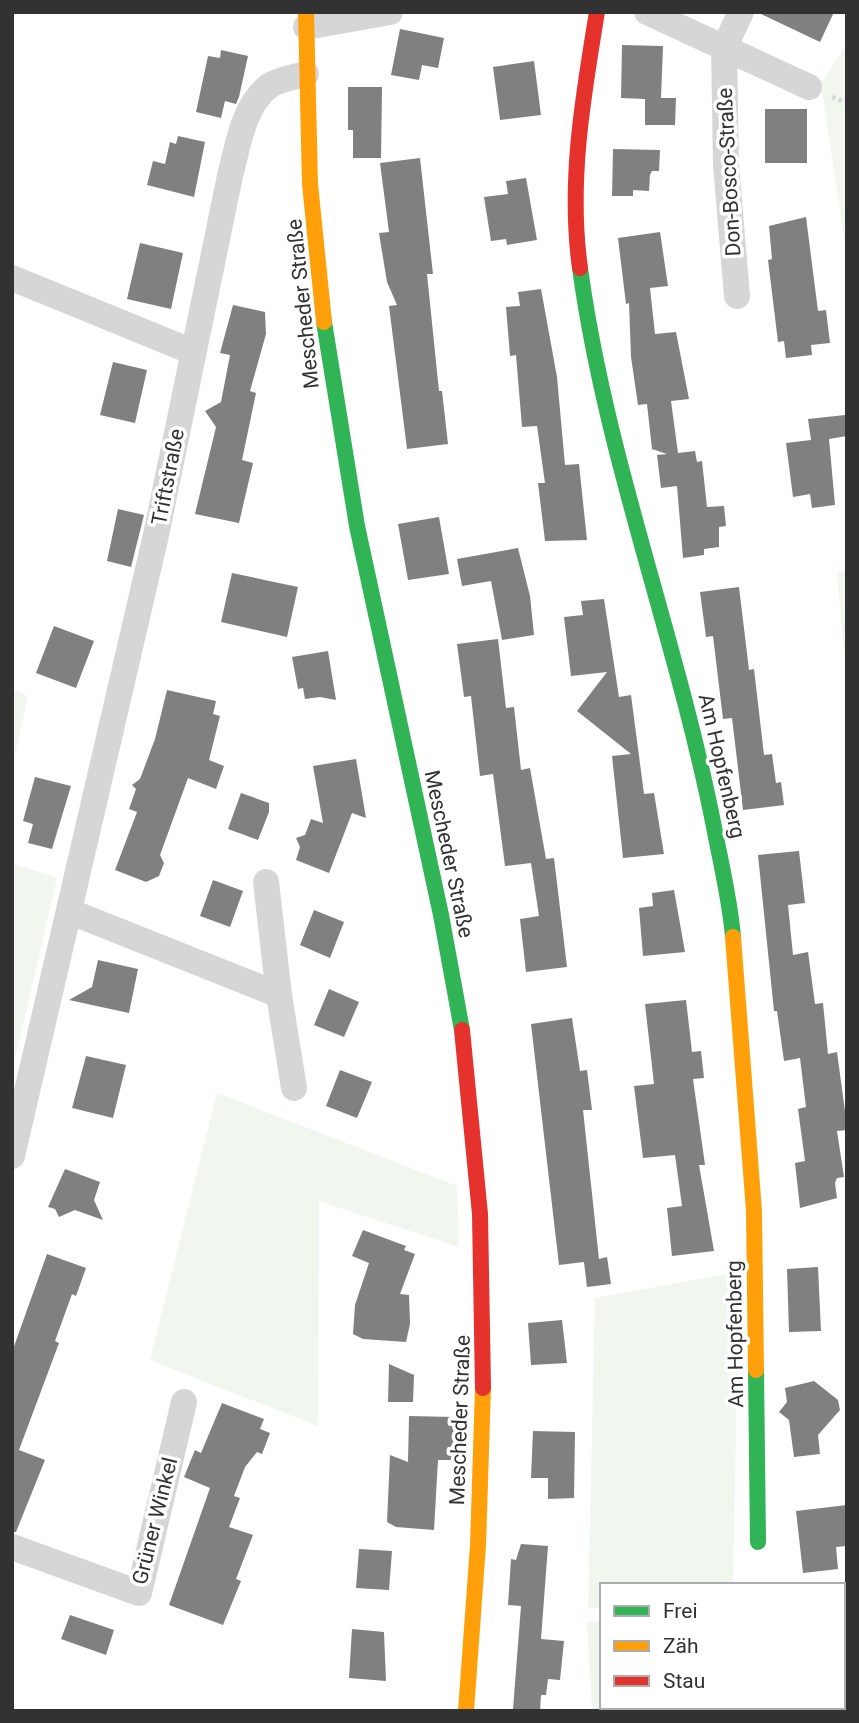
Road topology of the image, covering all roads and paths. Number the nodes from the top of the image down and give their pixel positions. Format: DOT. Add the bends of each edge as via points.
graph roads {
  1 [pos="390,12"];
  2 [pos="597,12"];
  3 [pos="647,12"];
  4 [pos="741,12"];
  5 [pos="306,20"];
  6 [pos="724,48"];
  7 [pos="306,74"];
  8 [pos="809,87"];
  9 [pos="12,278"];
  10 [pos="737,296"];
  11 [pos="192,352"];
  12 [pos="266,882"];
  13 [pos="71,912"];
  14 [pos="279,995"];
  15 [pos="294,1088"];
  16 [pos="12,1156"];
  17 [pos="184,1402"];
  18 [pos="758,1542"];
  19 [pos="12,1547"];
  20 [pos="466,1711"];
  1 -- 5 [label="street"];
  2 -- 18 [label="street, Am Hopfenberg" via="578,128 576,240 587,320 610,426 700,756 730,908 754,1211"];
  3 -- 6 [label="street"];
  4 -- 6 [label="street"];
  5 -- 7 [label="street, Mescheder Straße"];
  6 -- 8 [label="street"];
  6 -- 10 [label="street, Don-Bosco-Straße" via="726,165"];
  7 -- 11 [label="street, Triftstraße" via="270,86 246,119"];
  7 -- 20 [label="street, Mescheder Straße" via="318,272 334,392 367,574 442,918 479,1173 484,1416"];
  9 -- 11 [label="street"];
  11 -- 13 [label="street, Triftstraße"];
  12 -- 14 [label="street"];
  13 -- 14 [label="street"];
  13 -- 16 [label="street, Triftstraße"];
  14 -- 15 [label="street"];
  17 -- 19 [label="street, Grüner Winkel" via="139,1593"];
}
